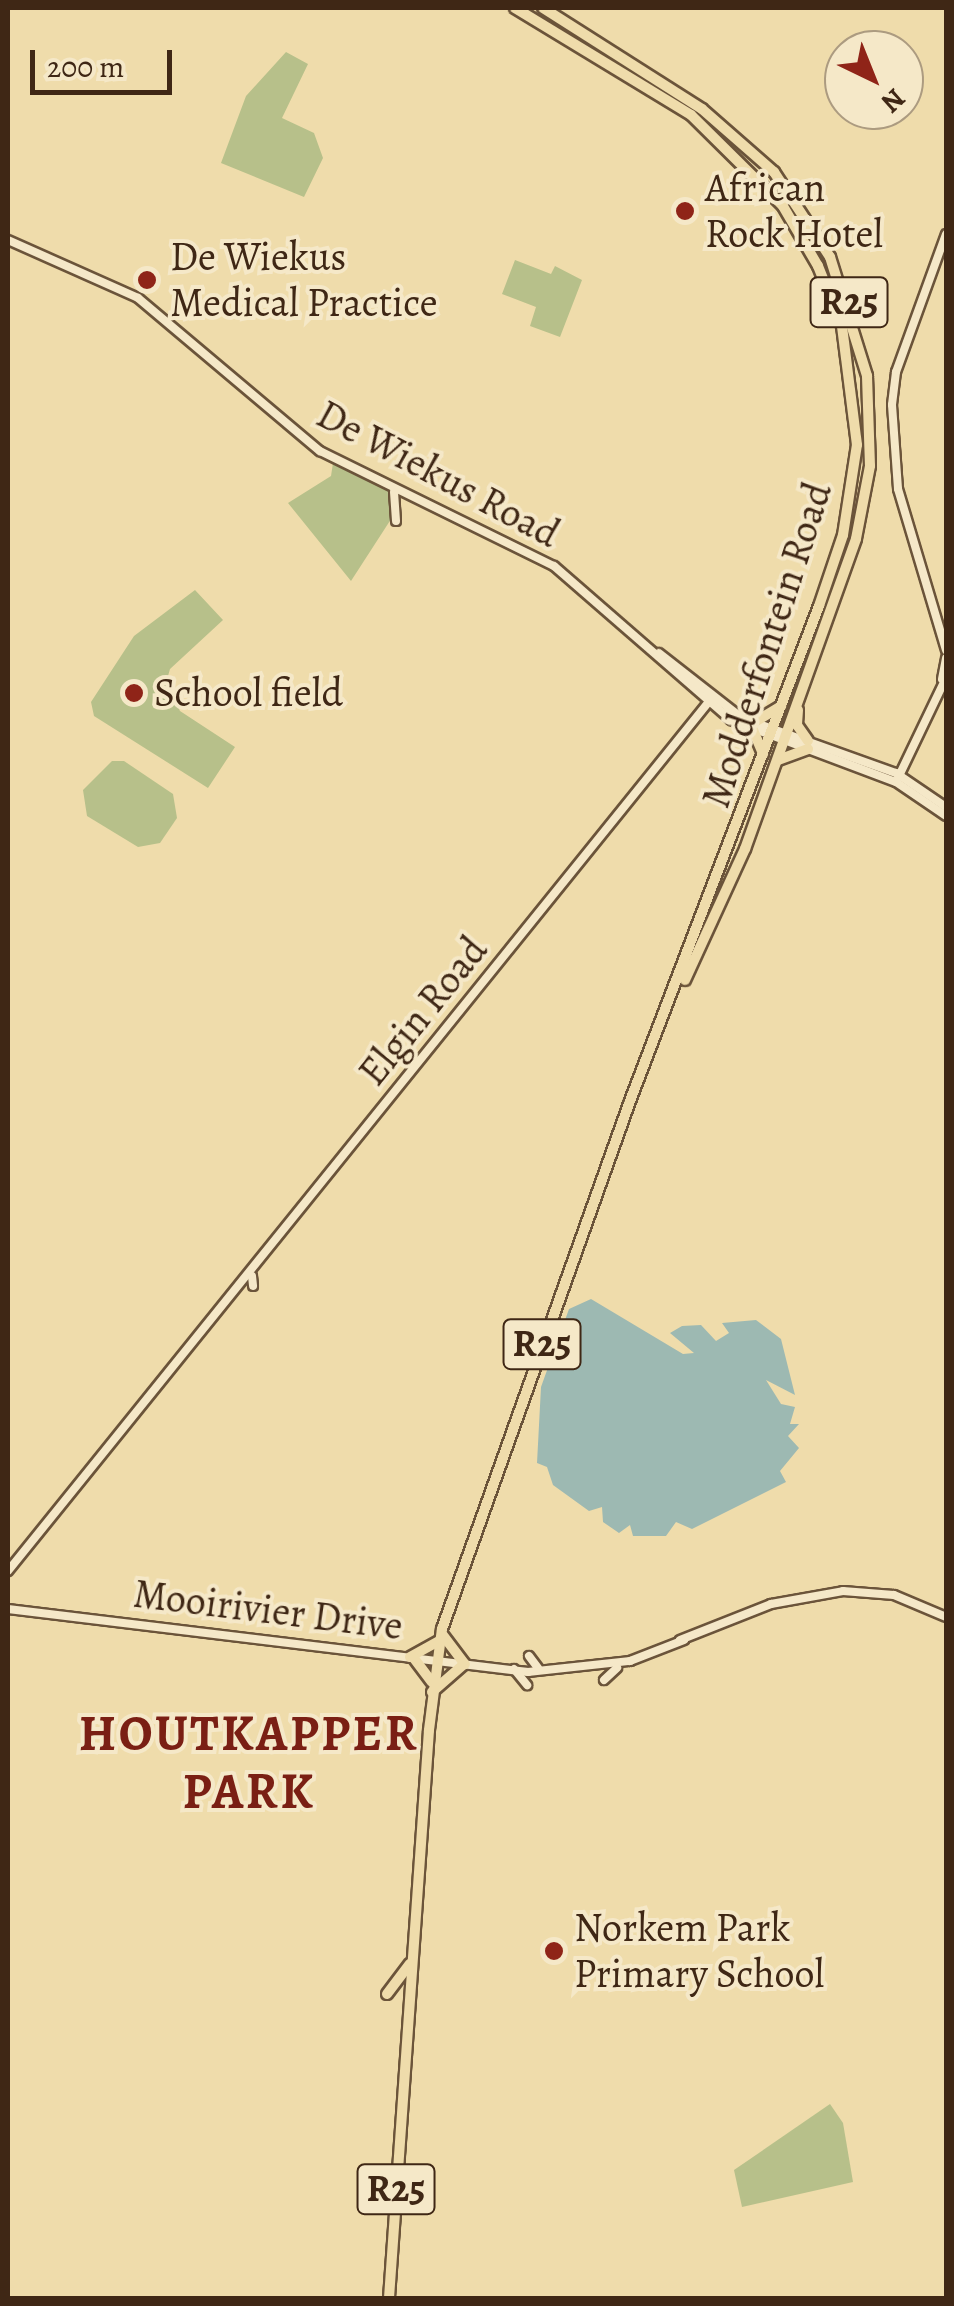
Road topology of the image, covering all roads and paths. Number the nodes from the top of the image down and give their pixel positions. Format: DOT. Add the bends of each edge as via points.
graph roads {
  1 [pos="516,8"];
  2 [pos="543,8"];
  3 [pos="946,234"];
  4 [pos="8,240"];
  5 [pos="393,490"];
  6 [pos="396,520"];
  7 [pos="818,647"];
  8 [pos="946,647"];
  9 [pos="946,658"];
  10 [pos="946,678"];
  11 [pos="946,687"];
  12 [pos="786,699"];
  13 [pos="936,699"];
  14 [pos="712,703"];
  15 [pos="753,726"];
  16 [pos="779,734"];
  17 [pos="808,745"];
  18 [pos="912,752"];
  19 [pos="769,762"];
  20 [pos="907,762"];
  21 [pos="887,770"];
  22 [pos="898,778"];
  23 [pos="914,784"];
  24 [pos="946,807"];
  25 [pos="946,816"];
  26 [pos="180,1361"];
  27 [pos="8,1571"];
  28 [pos="8,1609"];
  29 [pos="946,1617"];
  30 [pos="440,1637"];
  31 [pos="684,1640"];
  32 [pos="659,1653"];
  33 [pos="529,1656"];
  34 [pos="412,1657"];
  35 [pos="436,1660"];
  36 [pos="464,1664"];
  37 [pos="588,1667"];
  38 [pos="518,1669"];
  39 [pos="540,1670"];
  40 [pos="432,1688"];
  41 [pos="413,1958"];
  42 [pos="408,2022"];
  43 [pos="389,2298"];
  1 -- 12 [label="main road, Modderfontein Road / R25" via="717,136 783,206 834,303 854,385 855,476 843,535"];
  2 -- 7 [label="main road, Modderfontein Road / R25" via="728,128 795,198 830,257 857,330 871,440 856,540"];
  3 -- 8 [label="street" via="896,372 892,405 898,489"];
  4 -- 5 [label="street, De Wiekus Road" via="124,288 284,426"];
  5 -- 6 [label="street"];
  5 -- 14 [label="street, De Wiekus Road" via="554,566"];
  7 -- 16 [label="main road, Modderfontein Road / R25"];
  7 -- 17 [label="main road" via="796,721"];
  9 -- 13 [label="street"];
  10 -- 13 [label="street"];
  11 -- 13 [label="street"];
  12 -- 15 [label="main road"];
  12 -- 16 [label="main road, Modderfontein Road / R25"];
  13 -- 18 [label="street"];
  14 -- 15 [label="street, De Wiekus Road"];
  14 -- 26 [label="street, Elgin Road"];
  14 -- 26 [label="street, Elgin Road" via="252,1280"];
  15 -- 16 [label="street, De Wiekus Road"];
  15 -- 19 [label="main road"];
  16 -- 17 [label="street, De Wiekus Road"];
  16 -- 19 [label="main road, Modderfontein Road / R25"];
  17 -- 19 [label="main road"];
  17 -- 21 [label="street"];
  17 -- 22 [label="street"];
  18 -- 20 [label="street"];
  18 -- 23 [label="street"];
  19 -- 30 [label="main road, Modderfontein Road / R25" via="718,914 662,1020"];
  20 -- 21 [label="street"];
  20 -- 22 [label="street"];
  21 -- 22 [label="street"];
  22 -- 23 [label="street"];
  22 -- 25 [label="street"];
  23 -- 24 [label="street"];
  26 -- 27 [label="street, Elgin Road"];
  28 -- 34 [label="street, Mooirivier Drive"];
  29 -- 31 [label="street, Mooirivier Drive" via="894,1595 843,1590 772,1604"];
  30 -- 34 [label="main road"];
  30 -- 35 [label="main road, Modderfontein Road / R25"];
  30 -- 36 [label="main road"];
  31 -- 32 [label="street, Mooirivier Drive"];
  31 -- 39 [label="street, Mooirivier Drive" via="634,1657"];
  32 -- 37 [label="street, Mooirivier Drive"];
  32 -- 37 [label="street" via="611,1670 604,1680"];
  33 -- 39 [label="street"];
  34 -- 35 [label="street, Mooirivier Drive"];
  34 -- 40 [label="main road"];
  35 -- 36 [label="street, Mooirivier Drive"];
  35 -- 40 [label="main road, Modderfontein Road / R25"];
  36 -- 38 [label="street, Mooirivier Drive"];
  36 -- 40 [label="main road"];
  37 -- 39 [label="street, Mooirivier Drive"];
  38 -- 39 [label="street, Mooirivier Drive"];
  38 -- 39 [label="street" via="527,1683"];
  40 -- 41 [label="main road, Modderfontein Road / R25"];
  41 -- 42 [label="main road, Modderfontein Road / R25"];
  41 -- 42 [label="main road" via="385,1995 400,2004"];
  42 -- 43 [label="main road, Modderfontein Road / R25"];
}
